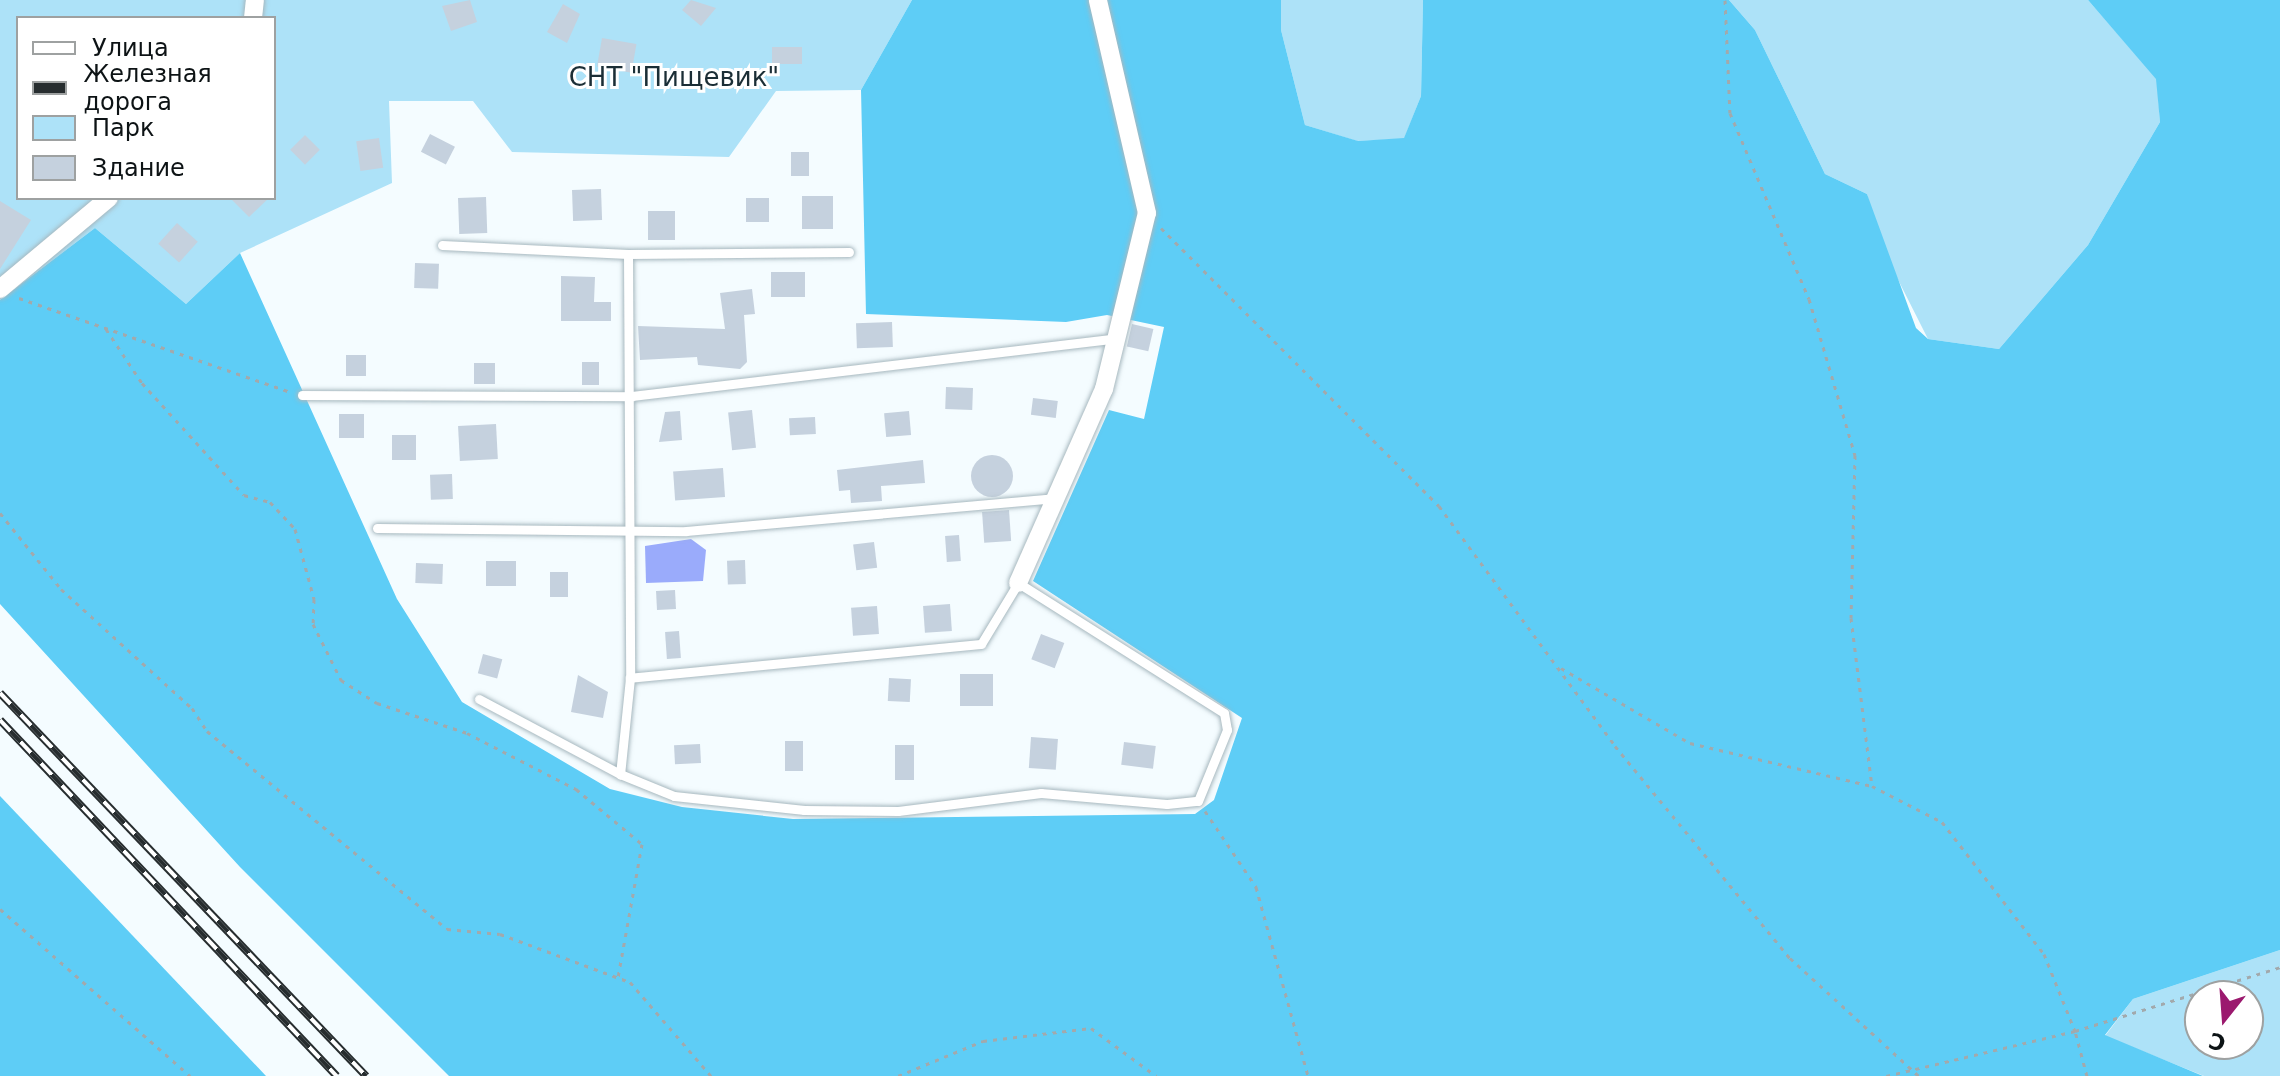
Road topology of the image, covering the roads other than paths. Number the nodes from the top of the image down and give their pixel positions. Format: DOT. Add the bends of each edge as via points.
graph roads {
  1 [pos="1098,0"];
  2 [pos="107,200"];
  3 [pos="442,245"];
  4 [pos="849,252"];
  5 [pos="628,254"];
  6 [pos="7,293"];
  7 [pos="1115,338"];
  8 [pos="302,395"];
  9 [pos="632,396"];
  10 [pos="1054,498"];
  11 [pos="377,528"];
  12 [pos="632,532"];
  13 [pos="1018,583"];
  14 [pos="630,678"];
  15 [pos="479,699"];
  16 [pos="620,774"];
  1 -- 7 [label="street" via="1147,213"];
  2 -- 6 [label="street"];
  3 -- 5 [label="lane"];
  4 -- 5 [label="lane"];
  5 -- 9 [label="lane"];
  7 -- 9 [label="lane"];
  7 -- 10 [label="street" via="1104,389"];
  8 -- 9 [label="lane"];
  9 -- 12 [label="lane"];
  10 -- 12 [label="lane"];
  10 -- 13 [label="street"];
  11 -- 12 [label="lane"];
  12 -- 14 [label="lane"];
  13 -- 14 [label="lane" via="981,644"];
  13 -- 16 [label="lane" via="1224,713 1227,730 1198,801 1041,793 898,811 804,810 674,796"];
  14 -- 16 [label="lane"];
  15 -- 16 [label="lane"];
}
